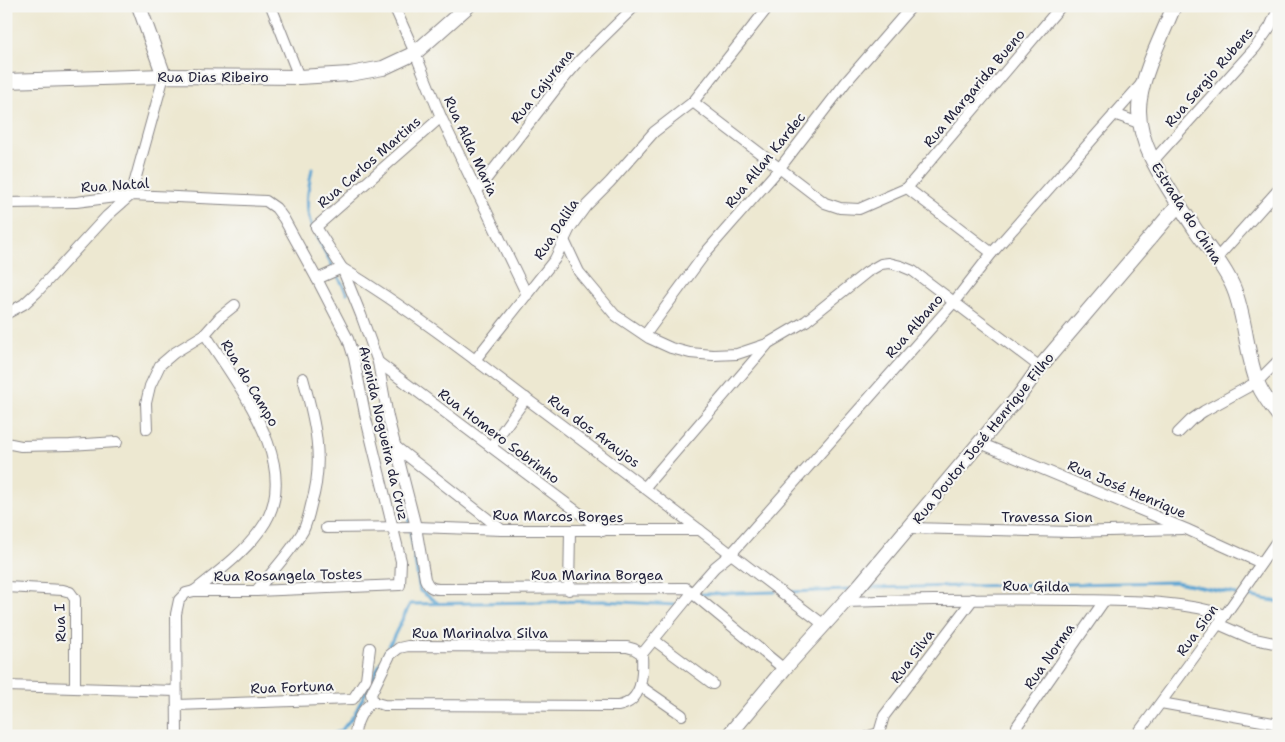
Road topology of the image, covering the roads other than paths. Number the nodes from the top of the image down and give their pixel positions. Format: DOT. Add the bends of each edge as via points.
graph roads {
  1 [pos="139,6"];
  2 [pos="271,6"];
  3 [pos="394,6"];
  4 [pos="468,6"];
  5 [pos="636,6"];
  6 [pos="769,6"];
  7 [pos="912,6"];
  8 [pos="1061,6"];
  9 [pos="1174,6"];
  10 [pos="1279,7"];
  11 [pos="415,53"];
  12 [pos="164,76"];
  13 [pos="299,77"];
  14 [pos="6,81"];
  15 [pos="1144,81"];
  16 [pos="693,102"];
  17 [pos="1114,114"];
  18 [pos="441,118"];
  19 [pos="1139,123"];
  20 [pos="1153,161"];
  21 [pos="779,170"];
  22 [pos="907,188"];
  23 [pos="1279,189"];
  24 [pos="476,190"];
  25 [pos="131,195"];
  26 [pos="255,200"];
  27 [pos="6,203"];
  28 [pos="1179,204"];
  29 [pos="316,227"];
  30 [pos="564,240"];
  31 [pos="992,253"];
  32 [pos="1216,259"];
  33 [pos="339,269"];
  34 [pos="320,278"];
  35 [pos="527,295"];
  36 [pos="954,302"];
  37 [pos="236,305"];
  38 [pos="6,314"];
  39 [pos="205,334"];
  40 [pos="645,335"];
  41 [pos="767,344"];
  42 [pos="475,360"];
  43 [pos="1279,360"];
  44 [pos="378,362"];
  45 [pos="1040,367"];
  46 [pos="303,378"];
  47 [pos="1257,382"];
  48 [pos="526,398"];
  49 [pos="1279,416"];
  50 [pos="147,430"];
  51 [pos="1178,433"];
  52 [pos="117,442"];
  53 [pos="6,443"];
  54 [pos="980,443"];
  55 [pos="490,447"];
  56 [pos="396,448"];
  57 [pos="645,487"];
  58 [pos="415,527"];
  59 [pos="326,528"];
  60 [pos="394,528"];
  61 [pos="908,528"];
  62 [pos="1186,529"];
  63 [pos="502,530"];
  64 [pos="570,530"];
  65 [pos="700,530"];
  66 [pos="603,531"];
  67 [pos="1279,538"];
  68 [pos="730,554"];
  69 [pos="1261,563"];
  70 [pos="400,585"];
  71 [pos="6,587"];
  72 [pos="445,589"];
  73 [pos="194,590"];
  74 [pos="569,590"];
  75 [pos="256,591"];
  76 [pos="853,594"];
  77 [pos="692,598"];
  78 [pos="973,599"];
  79 [pos="1104,601"];
  80 [pos="1225,615"];
  81 [pos="823,624"];
  82 [pos="1218,624"];
  83 [pos="654,640"];
  84 [pos="1279,644"];
  85 [pos="370,648"];
  86 [pos="642,654"];
  87 [pos="784,669"];
  88 [pos="713,684"];
  89 [pos="6,686"];
  90 [pos="640,686"];
  91 [pos="75,687"];
  92 [pos="176,691"];
  93 [pos="373,702"];
  94 [pos="1161,703"];
  95 [pos="177,705"];
  96 [pos="682,715"];
  97 [pos="1279,724"];
  98 [pos="1017,731"];
  99 [pos="176,734"];
  100 [pos="877,735"];
  101 [pos="355,736"];
  102 [pos="728,736"];
  103 [pos="1136,736"];
  1 -- 12 [label="street"];
  2 -- 13 [label="street"];
  3 -- 11 [label="street, Rua Alda Maria"];
  4 -- 11 [label="street, Rua Dias Ribeiro"];
  5 -- 24 [label="street, Rua Cajurana" via="580,60"];
  6 -- 16 [label="street"];
  7 -- 21 [label="street, Rua Allan Kardec" via="846,82"];
  8 -- 22 [label="street, Rua Margarida Bueno"];
  9 -- 15 [label="street, Estrada do China"];
  10 -- 20 [label="street, Rua Sergio Rubens" via="1255,48"];
  11 -- 13 [label="street, Rua Dias Ribeiro" via="383,68"];
  11 -- 18 [label="street, Rua Alda Maria"];
  12 -- 13 [label="street, Rua Dias Ribeiro"];
  12 -- 14 [label="street, Rua Dias Ribeiro"];
  12 -- 25 [label="street"];
  15 -- 17 [label="street, Rua Albano"];
  15 -- 19 [label="street, Estrada do China" via="1138,108"];
  16 -- 21 [label="street"];
  16 -- 30 [label="street, Rua Dalila" via="654,132 586,206"];
  17 -- 19 [label="street"];
  17 -- 31 [label="street, Rua Albano"];
  18 -- 24 [label="street, Rua Alda Maria"];
  18 -- 29 [label="street, Rua Carlos Martins"];
  19 -- 20 [label="street, Estrada do China"];
  20 -- 28 [label="street, Estrada do China"];
  21 -- 22 [label="street" via="825,203 840,208 859,209"];
  21 -- 40 [label="street, Rua Allan Kardec" via="707,251"];
  22 -- 31 [label="street"];
  23 -- 32 [label="street"];
  24 -- 35 [label="street, Rua Alda Maria"];
  25 -- 26 [label="street, Rua Natal"];
  25 -- 27 [label="street, Rua Natal" via="76,202"];
  25 -- 38 [label="street" via="24,304"];
  26 -- 34 [label="street, Avenida Nogueira da Cruz" via="266,201 276,208"];
  28 -- 32 [label="street, Estrada do China"];
  28 -- 45 [label="street, Rua Doutor José Henrique Filho"];
  29 -- 33 [label="street, Avenida Nogueira da Cruz"];
  30 -- 35 [label="street, Rua Dalila" via="555,258"];
  30 -- 40 [label="street" via="579,272 615,315"];
  31 -- 36 [label="street, Rua Albano"];
  32 -- 47 [label="street, Estrada do China" via="1234,288"];
  33 -- 34 [label="street"];
  33 -- 42 [label="street, Rua dos Araujos" via="388,296"];
  33 -- 44 [label="street, Avenida Nogueira da Cruz" via="362,314"];
  34 -- 60 [label="street, Avenida Nogueira da Cruz" via="354,358"];
  35 -- 42 [label="street, Rua Dalila"];
  36 -- 41 [label="street" via="913,271 889,263 881,264 806,321"];
  36 -- 45 [label="street"];
  36 -- 68 [label="street, Rua Albano"];
  37 -- 39 [label="street, Rua do Campo"];
  39 -- 50 [label="street, Rua do Campo" via="160,365 146,403"];
  39 -- 73 [label="street, Rua do Campo" via="266,435 276,472 274,506 262,528 229,563"];
  40 -- 41 [label="street" via="671,348 713,355 737,354"];
  41 -- 57 [label="street"];
  42 -- 48 [label="street, Rua dos Araujos"];
  43 -- 47 [label="street"];
  44 -- 55 [label="street, Rua Homero Sobrinho"];
  44 -- 56 [label="street, Avenida Nogueira da Cruz"];
  45 -- 54 [label="street, Rua Doutor José Henrique Filho"];
  46 -- 75 [label="street" via="317,432 319,461 315,491 304,529"];
  47 -- 49 [label="street, Estrada do China"];
  47 -- 51 [label="street" via="1190,420"];
  48 -- 55 [label="street"];
  48 -- 57 [label="street, Rua dos Araujos"];
  52 -- 53 [label="street" via="21,446"];
  54 -- 61 [label="street, Rua Doutor José Henrique Filho"];
  54 -- 62 [label="street, Rua José Henrique"];
  55 -- 66 [label="street, Rua Homero Sobrinho"];
  56 -- 58 [label="street, Avenida Nogueira da Cruz"];
  56 -- 63 [label="street"];
  57 -- 65 [label="street, Rua dos Araujos"];
  58 -- 60 [label="street, Rua Marcos Borges"];
  58 -- 63 [label="street, Rua Marcos Borges"];
  58 -- 72 [label="street, Avenida Nogueira da Cruz" via="425,579 432,589"];
  59 -- 60 [label="street, Rua Marcos Borges"];
  60 -- 70 [label="street, Avenida Nogueira da Cruz" via="401,561"];
  61 -- 62 [label="street, Travessa Sion" via="1072,532"];
  61 -- 76 [label="street, Rua Doutor José Henrique Filho"];
  62 -- 69 [label="street, Rua José Henrique"];
  63 -- 64 [label="street, Rua Marcos Borges"];
  64 -- 66 [label="street, Rua Marcos Borges"];
  64 -- 74 [label="street"];
  65 -- 66 [label="street, Rua Marcos Borges"];
  65 -- 68 [label="street, Rua dos Araujos"];
  67 -- 69 [label="street, Rua Sion"];
  68 -- 77 [label="street" via="715,567"];
  68 -- 81 [label="street, Rua dos Araujos"];
  69 -- 80 [label="street, Rua Sion"];
  70 -- 75 [label="street, Rua Rosangela Tostes"];
  71 -- 91 [label="street, Rua I" via="63,590 70,592 75,599"];
  72 -- 74 [label="street, Rua Marina Borgea"];
  73 -- 75 [label="street, Rua Rosangela Tostes"];
  73 -- 92 [label="street" via="179,600"];
  74 -- 77 [label="street, Rua Marina Borgea" via="686,588"];
  76 -- 78 [label="street, Rua Gilda"];
  76 -- 81 [label="street, Rua Doutor José Henrique Filho"];
  77 -- 83 [label="street"];
  77 -- 87 [label="street"];
  78 -- 79 [label="street, Rua Gilda"];
  78 -- 100 [label="street, Rua Silva" via="884,716"];
  79 -- 80 [label="street, Rua Gilda" via="1199,608"];
  79 -- 98 [label="street, Rua Norma"];
  80 -- 82 [label="street, Rua Sion"];
  81 -- 87 [label="street, Rua Doutor José Henrique Filho"];
  82 -- 84 [label="street" via="1250,638"];
  82 -- 94 [label="street, Rua Sion"];
  83 -- 86 [label="street"];
  83 -- 88 [label="street"];
  85 -- 95 [label="street, Rua Fortuna" via="366,679 352,699"];
  86 -- 90 [label="street"];
  86 -- 93 [label="street, Rua Marinalva Silva" via="626,647 408,646 390,655 371,694"];
  87 -- 102 [label="street, Rua Doutor José Henrique Filho"];
  89 -- 91 [label="street"];
  90 -- 93 [label="street" via="631,702 618,706 384,705"];
  90 -- 96 [label="street"];
  91 -- 92 [label="street"];
  92 -- 95 [label="street"];
  93 -- 101 [label="street" via="364,710"];
  94 -- 97 [label="street"];
  94 -- 103 [label="street, Rua Sion"];
  95 -- 99 [label="street"];
}
